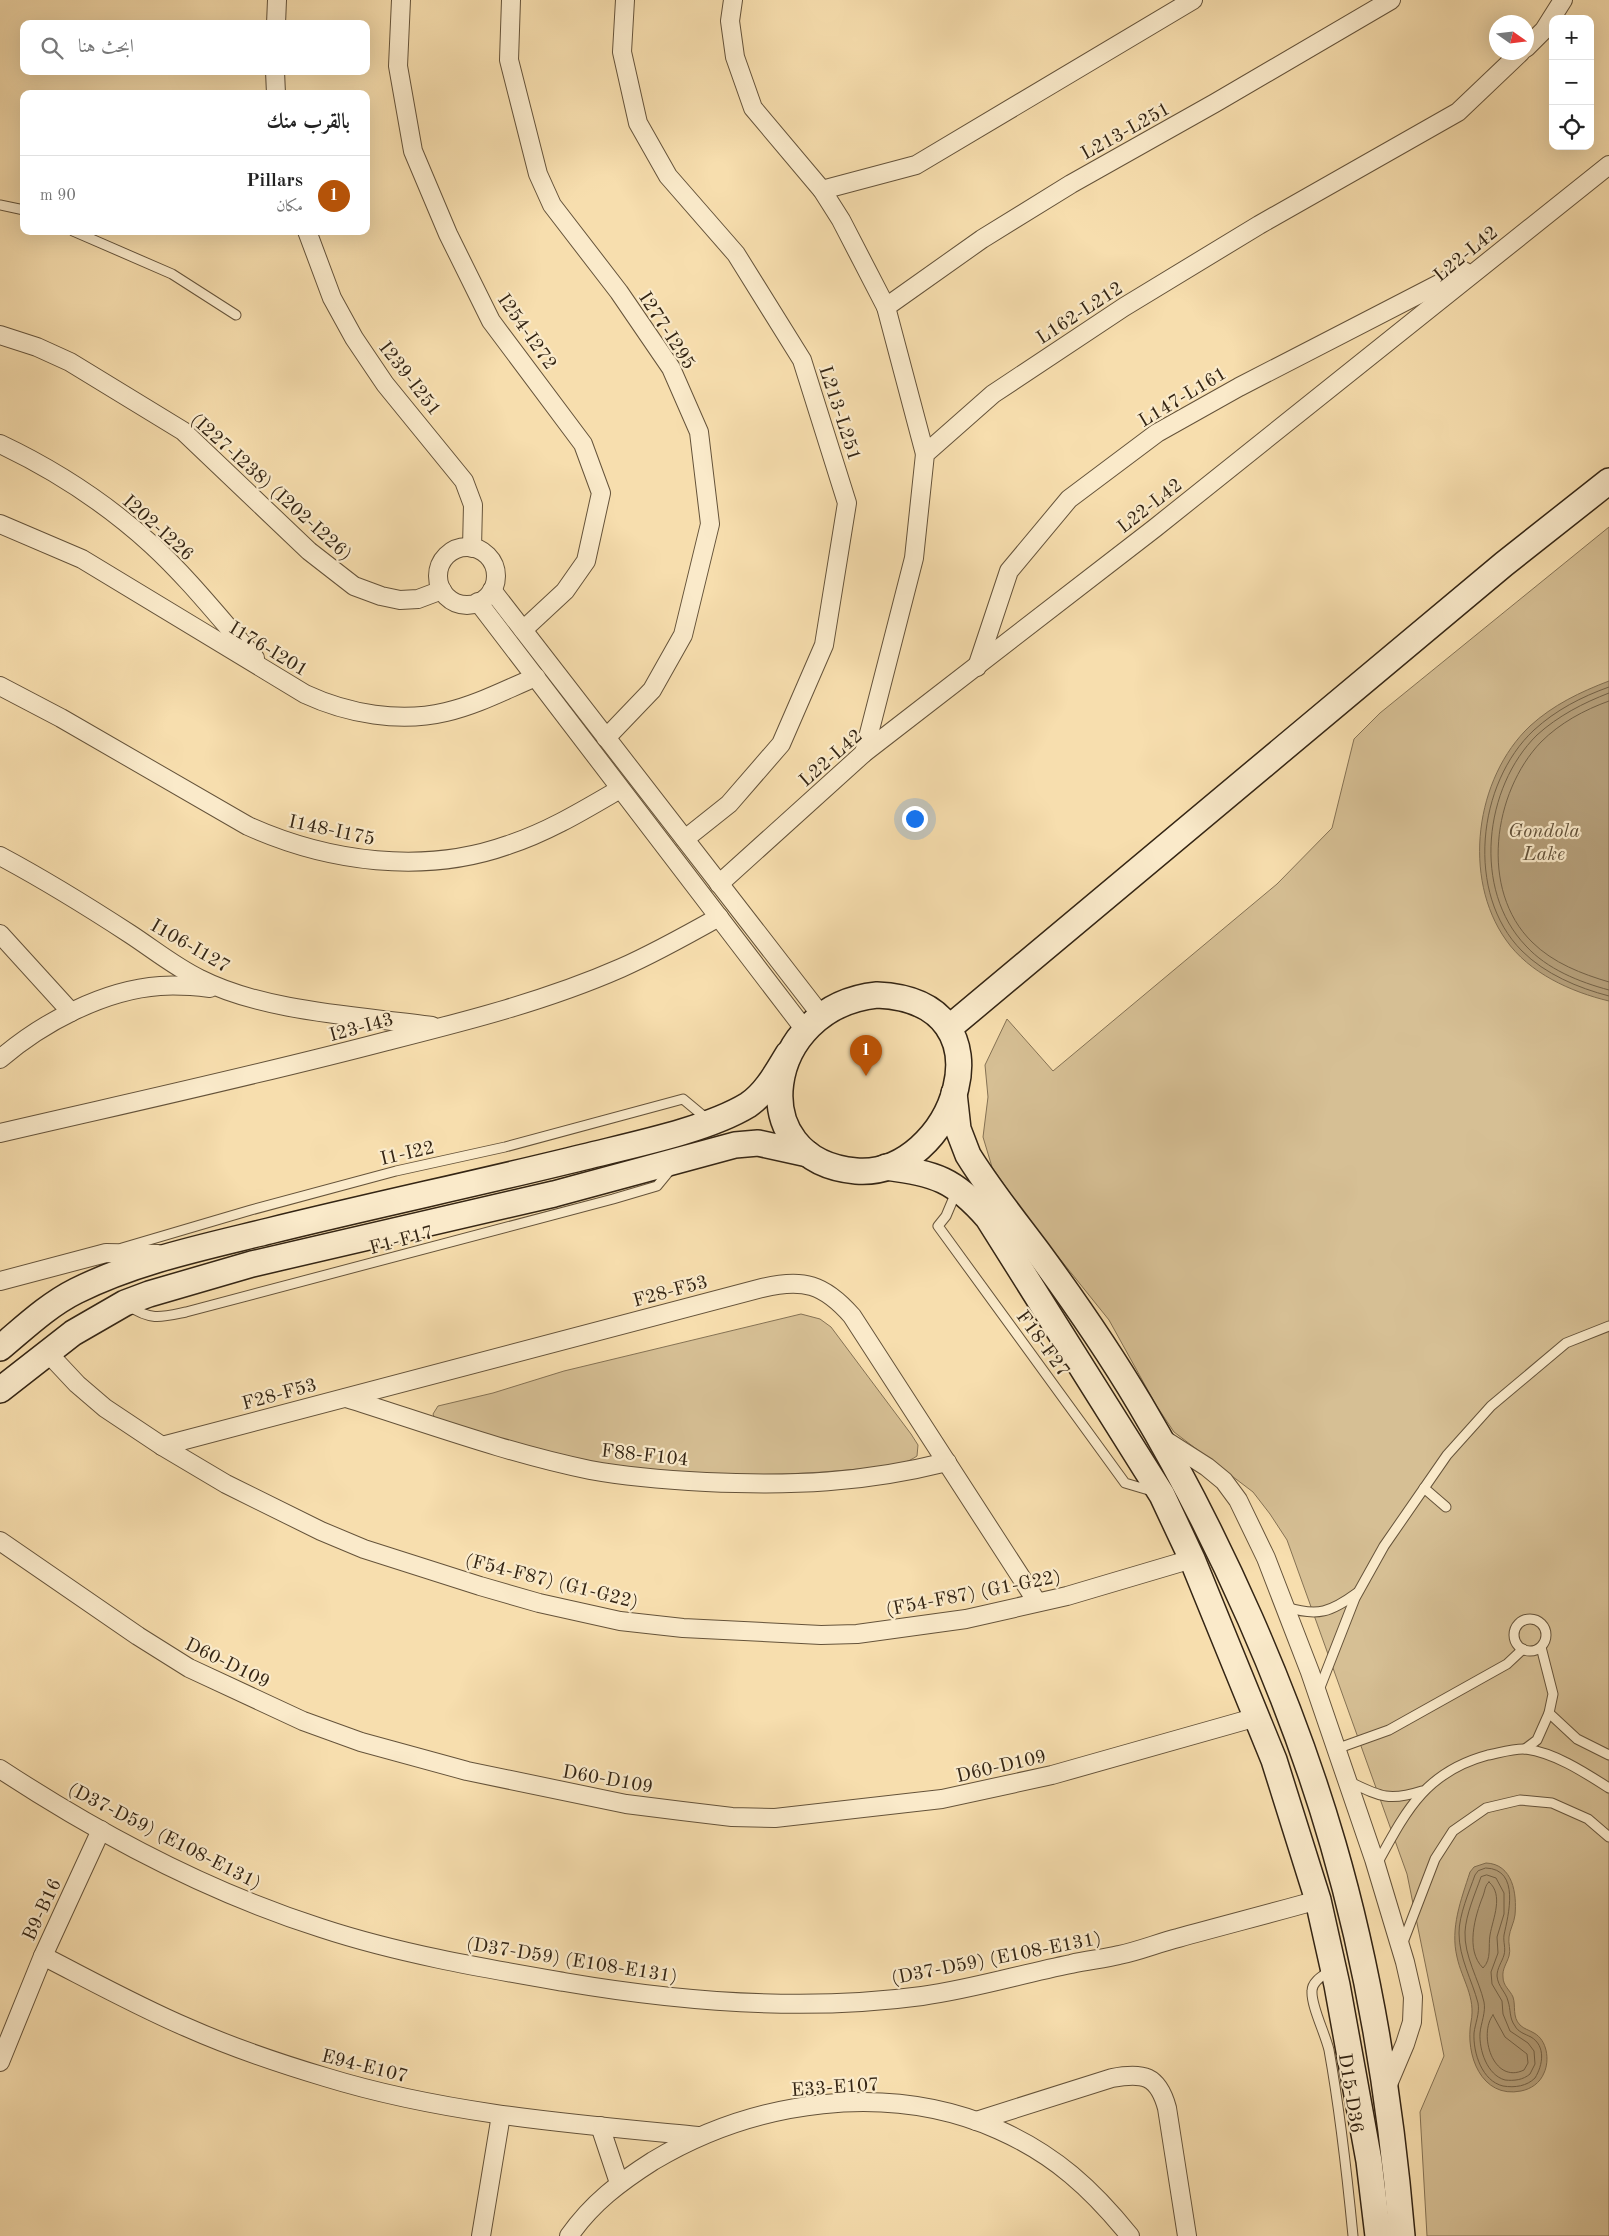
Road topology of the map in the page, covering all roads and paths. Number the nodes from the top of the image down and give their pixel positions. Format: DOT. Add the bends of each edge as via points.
graph roads {
  1 [pos="278,0"];
  2 [pos="402,0"];
  3 [pos="511,0"];
  4 [pos="625,0"];
  5 [pos="733,0"];
  6 [pos="1193,0"];
  7 [pos="1391,0"];
  8 [pos="1563,0"];
  9 [pos="276,20"];
  10 [pos="1534,40"];
  11 [pos="1513,60"];
  12 [pos="275,75"];
  13 [pos="276,90"];
  14 [pos="1609,165"];
  15 [pos="822,190"];
  16 [pos="0,205"];
  17 [pos="20,209"];
  18 [pos="82,235"];
  19 [pos="308,235"];
  20 [pos="1498,254"];
  21 [pos="886,307"];
  22 [pos="236,315"];
  23 [pos="0,335"];
  24 [pos="0,444"];
  25 [pos="925,454"];
  26 [pos="1609,481"];
  27 [pos="0,524"];
  28 [pos="472,548"];
  29 [pos="442,590"];
  30 [pos="492,590"];
  31 [pos="478,602"];
  32 [pos="523,630"];
  33 [pos="978,667"];
  34 [pos="265,670"];
  35 [pos="536,678"];
  36 [pos="0,686"];
  37 [pos="606,738"];
  38 [pos="864,753"];
  39 [pos="620,789"];
  40 [pos="685,839"];
  41 [pos="0,856"];
  42 [pos="719,884"];
  43 [pos="719,918"];
  44 [pos="0,934"];
  45 [pos="225,989"];
  46 [pos="70,1012"];
  47 [pos="812,1022"];
  48 [pos="440,1027"];
  49 [pos="949,1028"];
  50 [pos="788,1054"];
  51 [pos="0,1059"];
  52 [pos="954,1093"];
  53 [pos="709,1121"];
  54 [pos="0,1133"];
  55 [pos="808,1154"];
  56 [pos="886,1167"];
  57 [pos="958,1188"];
  58 [pos="106,1252"];
  59 [pos="177,1254"];
  60 [pos="0,1281"];
  61 [pos="1609,1326"];
  62 [pos="0,1348"];
  63 [pos="47,1352"];
  64 [pos="0,1390"];
  65 [pos="346,1398"];
  66 [pos="1158,1435"];
  67 [pos="162,1446"];
  68 [pos="947,1462"];
  69 [pos="1424,1488"];
  70 [pos="1162,1495"];
  71 [pos="1446,1507"];
  72 [pos="0,1540"];
  73 [pos="1192,1559"];
  74 [pos="1359,1591"];
  75 [pos="1037,1602"];
  76 [pos="1285,1607"];
  77 [pos="1541,1647"];
  78 [pos="1522,1649"];
  79 [pos="1318,1694"];
  80 [pos="1549,1713"];
  81 [pos="1257,1717"];
  82 [pos="1336,1749"];
  83 [pos="1525,1749"];
  84 [pos="1609,1756"];
  85 [pos="0,1769"];
  86 [pos="1347,1781"];
  87 [pos="1609,1788"];
  88 [pos="1422,1790"];
  89 [pos="101,1830"];
  90 [pos="1609,1837"];
  91 [pos="1376,1865"];
  92 [pos="1318,1900"];
  93 [pos="1401,1947"];
  94 [pos="43,1956"];
  95 [pos="1334,1968"];
  96 [pos="0,2062"];
  97 [pos="1384,2092"];
  98 [pos="501,2115"];
  99 [pos="976,2122"];
  100 [pos="600,2126"];
  101 [pos="698,2136"];
  102 [pos="619,2183"];
  103 [pos="481,2236"];
  104 [pos="569,2236"];
  105 [pos="1130,2236"];
  106 [pos="1187,2236"];
  107 [pos="1353,2236"];
  108 [pos="1378,2236"];
  109 [pos="1402,2236"];
  1 -- 9 [label="street"];
  2 -- 32 [label="street, I254-I272" via="398,66 413,151 448,234 491,322 583,444 601,493 586,561 565,591"];
  3 -- 37 [label="street, I277-I295" via="509,60 538,174 552,205 619,292 671,368 700,441 710,524 683,635 652,690"];
  4 -- 40 [label="street, L213-L251" via="622,52 638,123 668,176 736,254 802,360 847,502 824,645 782,744 730,804"];
  5 -- 15 [label="street" via="730,21 735,57 753,108"];
  6 -- 15 [label="street" via="916,165"];
  7 -- 21 [label="street, L213-L251" via="1072,184 982,239"];
  8 -- 10 [label="street"];
  11 -- 25 [label="street, L162-L212" via="1458,112 1259,225 1124,307 993,394"];
  12 -- 13 [label="street"];
  14 -- 20 [label="street, L22-L42"];
  15 -- 21 [label="street"];
  16 -- 17 [label="lane"];
  18 -- 22 [label="lane" via="172,274"];
  19 -- 28 [label="street, I239-I251" via="332,298 354,338 386,384 464,481 474,505"];
  20 -- 33 [label="street, L22-L42"];
  20 -- 33 [label="street, L147-L161" via="1239,387 1157,433 1069,499 1008,571"];
  21 -- 25 [label="street"];
  23 -- 29 [label="street, (I227-I238) (I202-I226)" via="70,362 182,431 310,551 354,586 400,600 418,599"];
  24 -- 34 [label="street, I202-I226" via="43,466 93,498 152,545 178,570"];
  25 -- 38 [label="street" via="914,558"];
  26 -- 49 [label="street" via="1504,564"];
  27 -- 34 [label="street, I176-I201" via="82,559"];
  28 -- 29 [label="street" via="455,550 442,562 438,579"];
  28 -- 30 [label="street" via="491,561 495,578"];
  29 -- 31 [label="street" via="455,602 467,605"];
  30 -- 31 [label="street"];
  30 -- 32 [label="street"];
  31 -- 35 [label="street"];
  32 -- 37 [label="street"];
  33 -- 38 [label="street, L22-L42"];
  34 -- 35 [label="street, I176-I201" via="326,704 354,712 412,716 448,712"];
  35 -- 39 [label="street"];
  36 -- 39 [label="street, I148-I175" via="78,727 248,826 308,849 368,860 432,860 492,850 546,830"];
  37 -- 40 [label="street"];
  38 -- 42 [label="street, L22-L42"];
  39 -- 43 [label="street"];
  40 -- 42 [label="street"];
  41 -- 45 [label="street, I106-I127" via="83,904 200,979"];
  42 -- 47 [label="street"];
  43 -- 47 [label="street"];
  43 -- 48 [label="street, I23-I43" via="651,955 544,998"];
  44 -- 46 [label="street"];
  45 -- 46 [label="street" via="159,986 134,990"];
  45 -- 48 [label="street, I106-I127" via="303,1008"];
  46 -- 51 [label="street"];
  47 -- 49 [label="street" via="848,1000 877,995 904,998 928,1007"];
  47 -- 50 [label="street"];
  48 -- 54 [label="street, I23-I43"];
  49 -- 52 [label="street" via="956,1042 959,1061"];
  50 -- 53 [label="street" via="760,1095 740,1109"];
  50 -- 55 [label="street" via="780,1088 782,1110 789,1131"];
  52 -- 56 [label="street" via="934,1132 908,1156"];
  52 -- 66 [label="street" via="958,1129 968,1156 1072,1299"];
  53 -- 58 [label="lane, I1-I22" via="683,1099 506,1147 367,1179"];
  53 -- 59 [label="street" via="628,1146 490,1181"];
  55 -- 56 [label="street" via="832,1167 846,1170"];
  55 -- 63 [label="street" via="747,1143 554,1194 194,1279 125,1303"];
  56 -- 57 [label="street" via="933,1176"];
  57 -- 70 [label="street" via="988,1218"];
  57 -- 70 [label="lane, F18-F27" via="938,1226 1125,1483"];
  58 -- 59 [label="street"];
  58 -- 60 [label="street"];
  59 -- 62 [label="street" via="75,1291 51,1306"];
  61 -- 69 [label="lane" via="1566,1343 1491,1406 1447,1455"];
  63 -- 64 [label="street"];
  63 -- 67 [label="street, (F54-F87) (G1-G22)" via="105,1408"];
  65 -- 67 [label="street, F28-F53"];
  65 -- 68 [label="street, F88-F104" via="534,1456 589,1470 631,1476 726,1483 831,1482 902,1473"];
  65 -- 68 [label="street, F28-F53" via="794,1282 826,1292 852,1316"];
  66 -- 76 [label="street" via="1224,1481 1238,1500"];
  66 -- 97 [label="street" via="1215,1544 1246,1612 1332,1842 1353,1922"];
  67 -- 75 [label="street, (F54-F87) (G1-G22)" via="226,1484 364,1549 522,1598 620,1620 683,1628 857,1634 932,1625"];
  68 -- 75 [label="street, F28-F53"];
  69 -- 71 [label="lane"];
  69 -- 74 [label="lane" via="1384,1546"];
  70 -- 73 [label="street"];
  72 -- 81 [label="street, D60-D109" via="74,1594 189,1668 303,1721 361,1742 467,1771 626,1804 682,1812 775,1818 942,1800 1052,1775"];
  73 -- 75 [label="street, (F54-F87) (G1-G22)"];
  73 -- 81 [label="street"];
  74 -- 76 [label="lane" via="1332,1610 1321,1613"];
  74 -- 79 [label="lane"];
  76 -- 79 [label="street"];
  77 -- 78 [label="lane" via="1532,1651"];
  77 -- 78 [label="lane" via="1546,1637 1544,1627 1536,1619 1526,1619 1514,1630 1515,1641"];
  77 -- 80 [label="lane" via="1553,1694"];
  78 -- 82 [label="lane" via="1507,1664 1389,1730"];
  79 -- 82 [label="street"];
  80 -- 83 [label="lane" via="1537,1740"];
  80 -- 84 [label="lane" via="1577,1739"];
  81 -- 92 [label="street" via="1293,1813"];
  82 -- 86 [label="street"];
  83 -- 87 [label="lane" via="1558,1759"];
  83 -- 88 [label="lane" via="1468,1761"];
  85 -- 89 [label="street, (D37-D59) (E108-E131)"];
  86 -- 88 [label="lane" via="1388,1798 1400,1798"];
  86 -- 91 [label="street"];
  88 -- 91 [label="lane"];
  89 -- 92 [label="street, (D37-D59) (E108-E131)" via="195,1878 263,1907 371,1943 615,1991 749,2002 880,2001 964,1989 1119,1955"];
  89 -- 94 [label="street, B9-B16"];
  90 -- 93 [label="lane" via="1588,1819 1552,1803 1520,1800 1486,1808 1453,1831 1435,1859"];
  91 -- 93 [label="street"];
  92 -- 95 [label="street"];
  93 -- 97 [label="street" via="1413,1996 1412,2022 1406,2044"];
  94 -- 96 [label="street, B9-B16"];
  94 -- 98 [label="street, E94-E107" via="177,2023 276,2062 376,2091"];
  95 -- 107 [label="lane, D15-D36" via="1316,1981 1312,2000 1326,2038 1333,2074"];
  95 -- 108 [label="street" via="1369,2160"];
  97 -- 109 [label="street"];
  98 -- 100 [label="street, E94-E107"];
  98 -- 103 [label="street"];
  99 -- 101 [label="street, E33-E107" via="908,2105 839,2103 754,2117"];
  99 -- 105 [label="street, E33-E107" via="1017,2138 1057,2162 1092,2192"];
  99 -- 106 [label="street" via="1112,2078 1132,2075 1149,2078 1160,2089 1167,2108"];
  100 -- 101 [label="street, E94-E107"];
  100 -- 102 [label="street"];
  101 -- 102 [label="street, E33-E107"];
  102 -- 104 [label="street, E33-E107" via="590,2210"];
}
